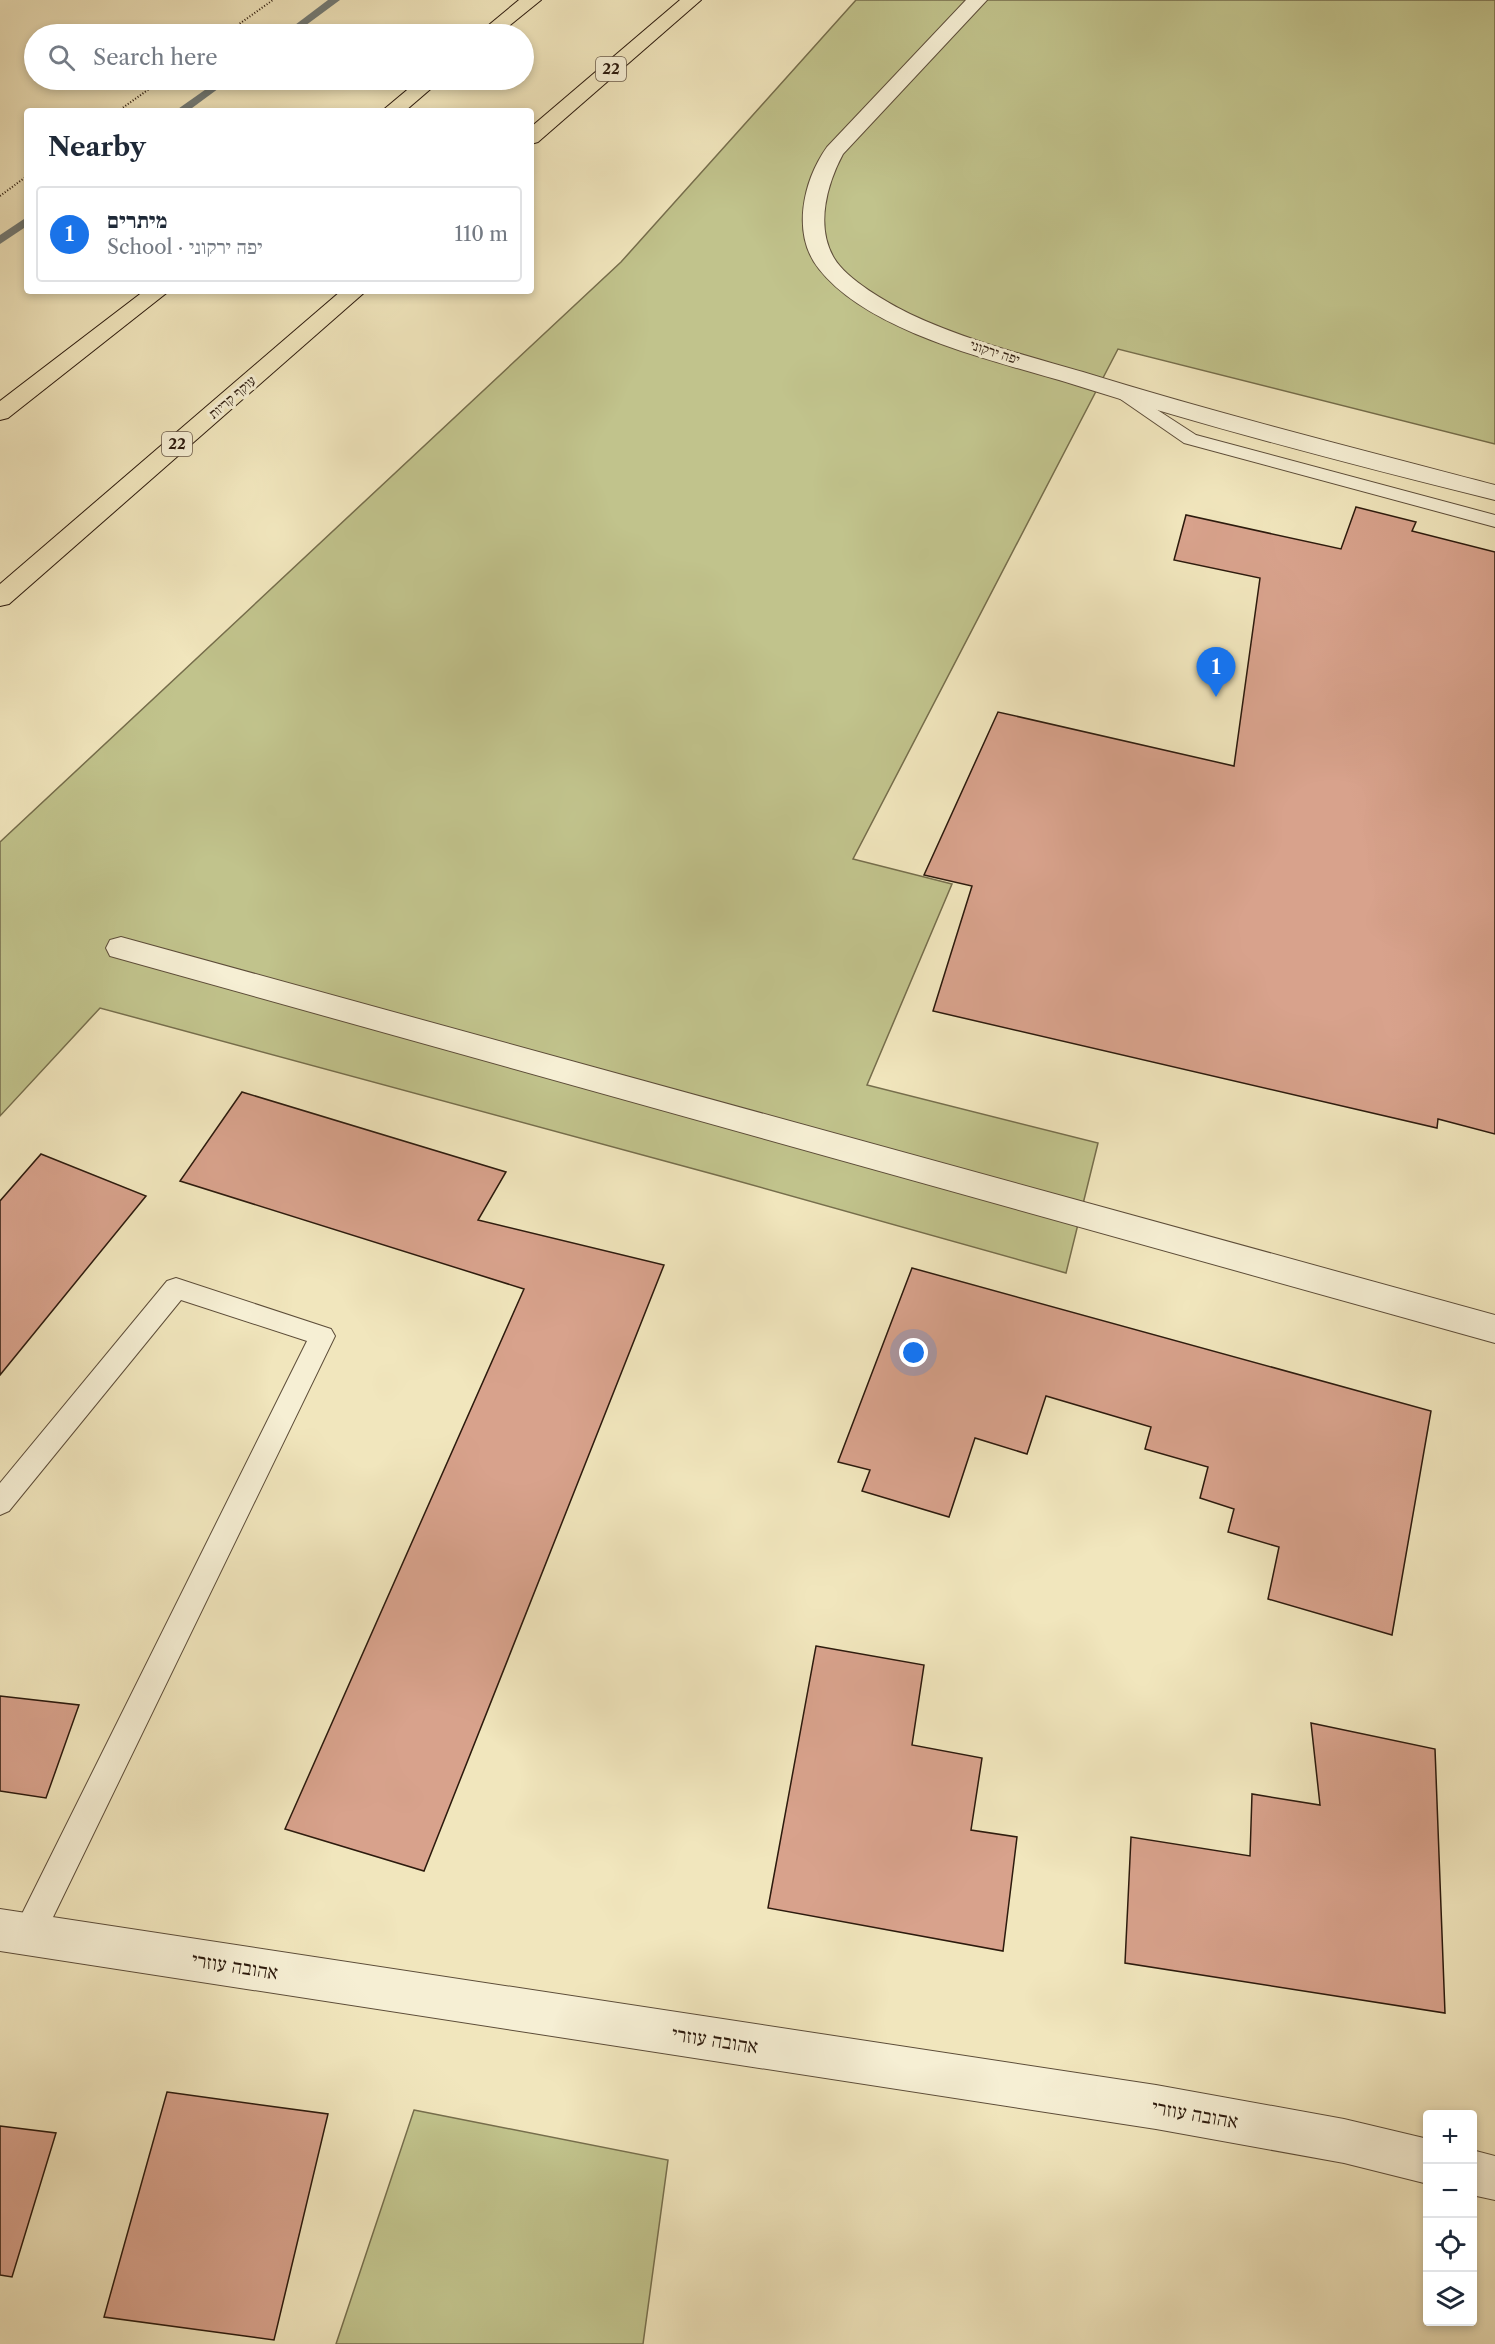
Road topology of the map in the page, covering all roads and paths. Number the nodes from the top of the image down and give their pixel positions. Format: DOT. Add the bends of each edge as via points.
graph roads {
  1 [pos="273,0"];
  2 [pos="531,0"];
  3 [pos="691,0"];
  4 [pos="976,0"];
  5 [pos="239,24"];
  6 [pos="500,24"];
  7 [pos="148,90"];
  8 [pos="418,90"];
  9 [pos="122,108"];
  10 [pos="396,108"];
  11 [pos="534,135"];
  12 [pos="24,178"];
  13 [pos="0,196"];
  14 [pos="154,294"];
  15 [pos="352,294"];
  16 [pos="1122,392"];
  17 [pos="0,413"];
  18 [pos="1495,493"];
  19 [pos="1495,521"];
  20 [pos="0,598"];
  21 [pos="121,948"];
  22 [pos="1495,1329"];
  23 [pos="0,1503"];
  24 [pos="14,1932"];
  25 [pos="1423,2161"];
  26 [pos="1477,2173"];
  27 [pos="1495,2178"];
  1 -- 5 [label="path"];
  2 -- 6 [label="highway"];
  3 -- 11 [label="highway, 22"];
  4 -- 16 [label="street, יפה ירקוני" via="834,151 822,170 813,228 823,260 883,308 923,326"];
  7 -- 9 [label="path"];
  8 -- 10 [label="highway"];
  12 -- 13 [label="path"];
  14 -- 17 [label="highway"];
  15 -- 20 [label="highway, עוקף קריות / 22"];
  16 -- 18 [label="street, יפה ירקוני"];
  16 -- 19 [label="lane" via="1190,439"];
  21 -- 22 [label="street"];
  23 -- 24 [label="lane" via="176,1288 322,1336"];
  24 -- 25 [label="street, אהובה עוזרי" via="1156,2107 1344,2141"];
  26 -- 27 [label="street"];
}
